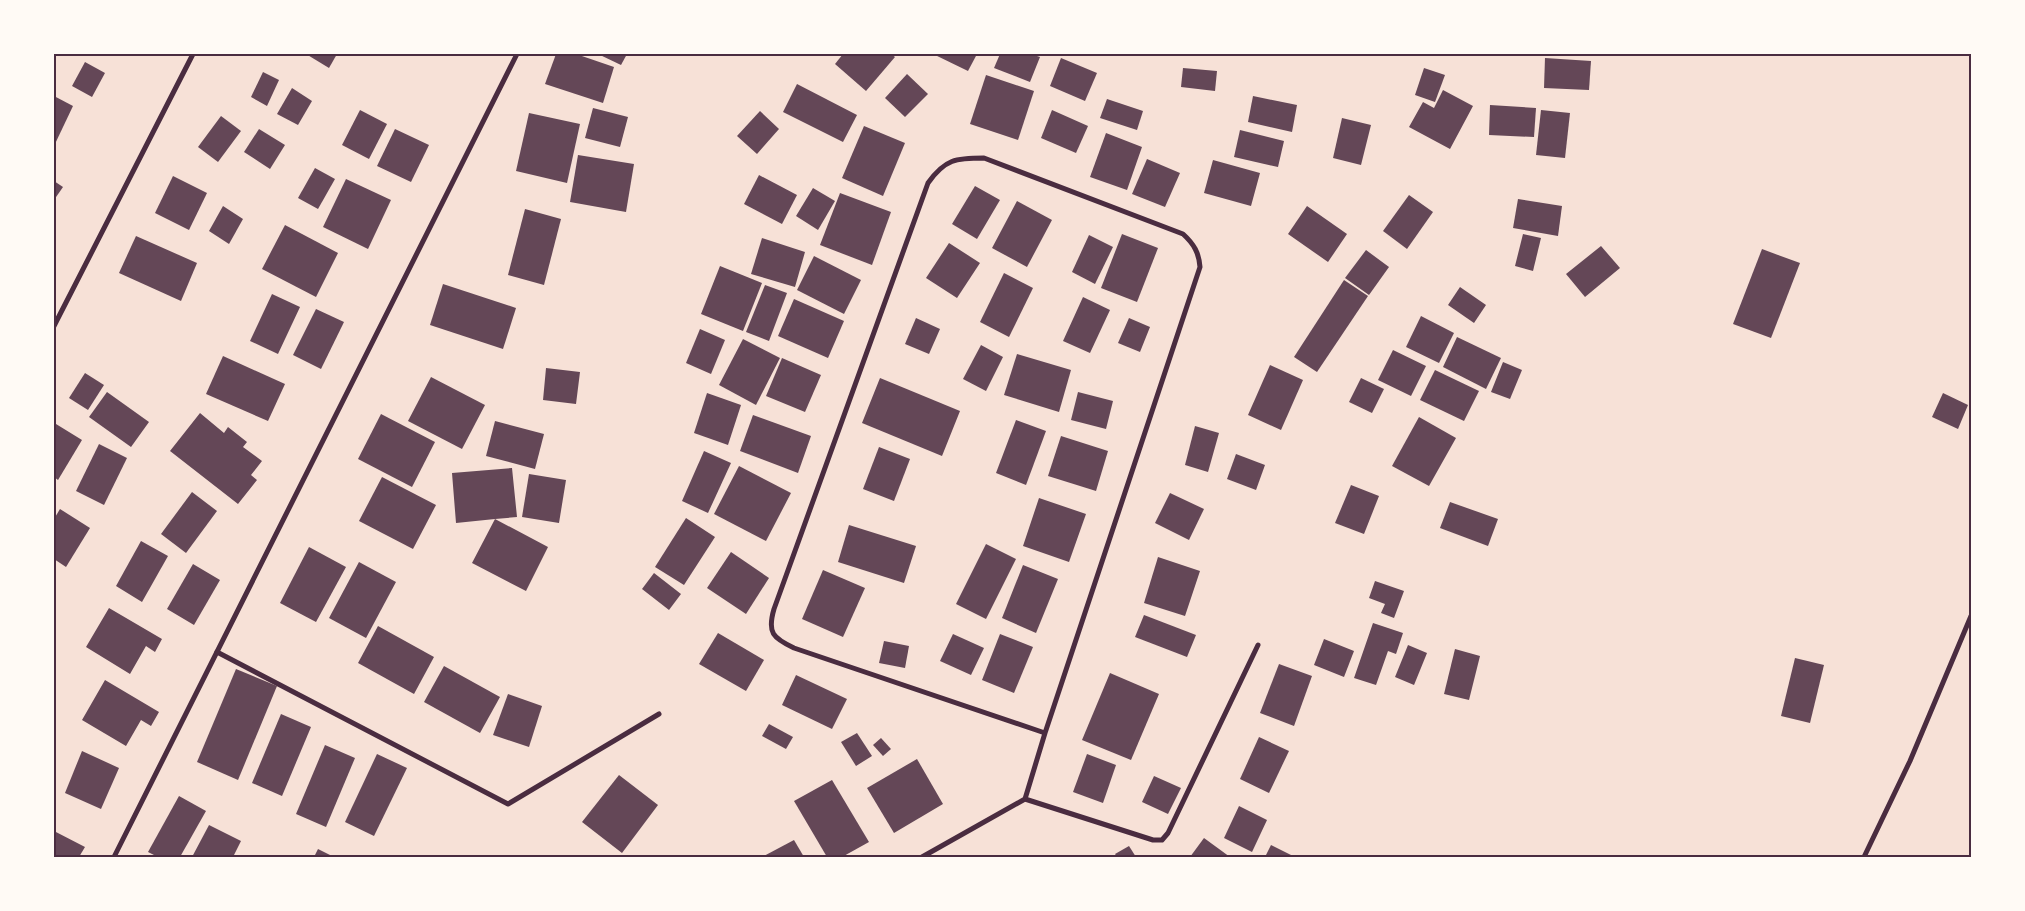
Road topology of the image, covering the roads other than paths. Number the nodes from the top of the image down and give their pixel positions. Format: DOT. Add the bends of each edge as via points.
graph roads {
  1 [pos="193,54"];
  2 [pos="517,54"];
  3 [pos="54,326"];
  4 [pos="1971,616"];
  5 [pos="1258,645"];
  6 [pos="217,652"];
  7 [pos="659,714"];
  8 [pos="1045,733"];
  9 [pos="1025,799"];
  10 [pos="114,857"];
  11 [pos="922,857"];
  12 [pos="1864,857"];
  1 -- 3 [label="street"];
  2 -- 6 [label="street"];
  4 -- 12 [label="street" via="1910,761"];
  5 -- 9 [label="street" via="1162,840 1153,840"];
  6 -- 7 [label="street" via="508,804"];
  6 -- 10 [label="street"];
  8 -- 8 [label="street" via="1196,280 1200,256 1183,234 984,158 962,158 937,170 928,183 774,609 771,627 778,640 794,648"];
  8 -- 9 [label="street"];
  9 -- 11 [label="street"];
}
